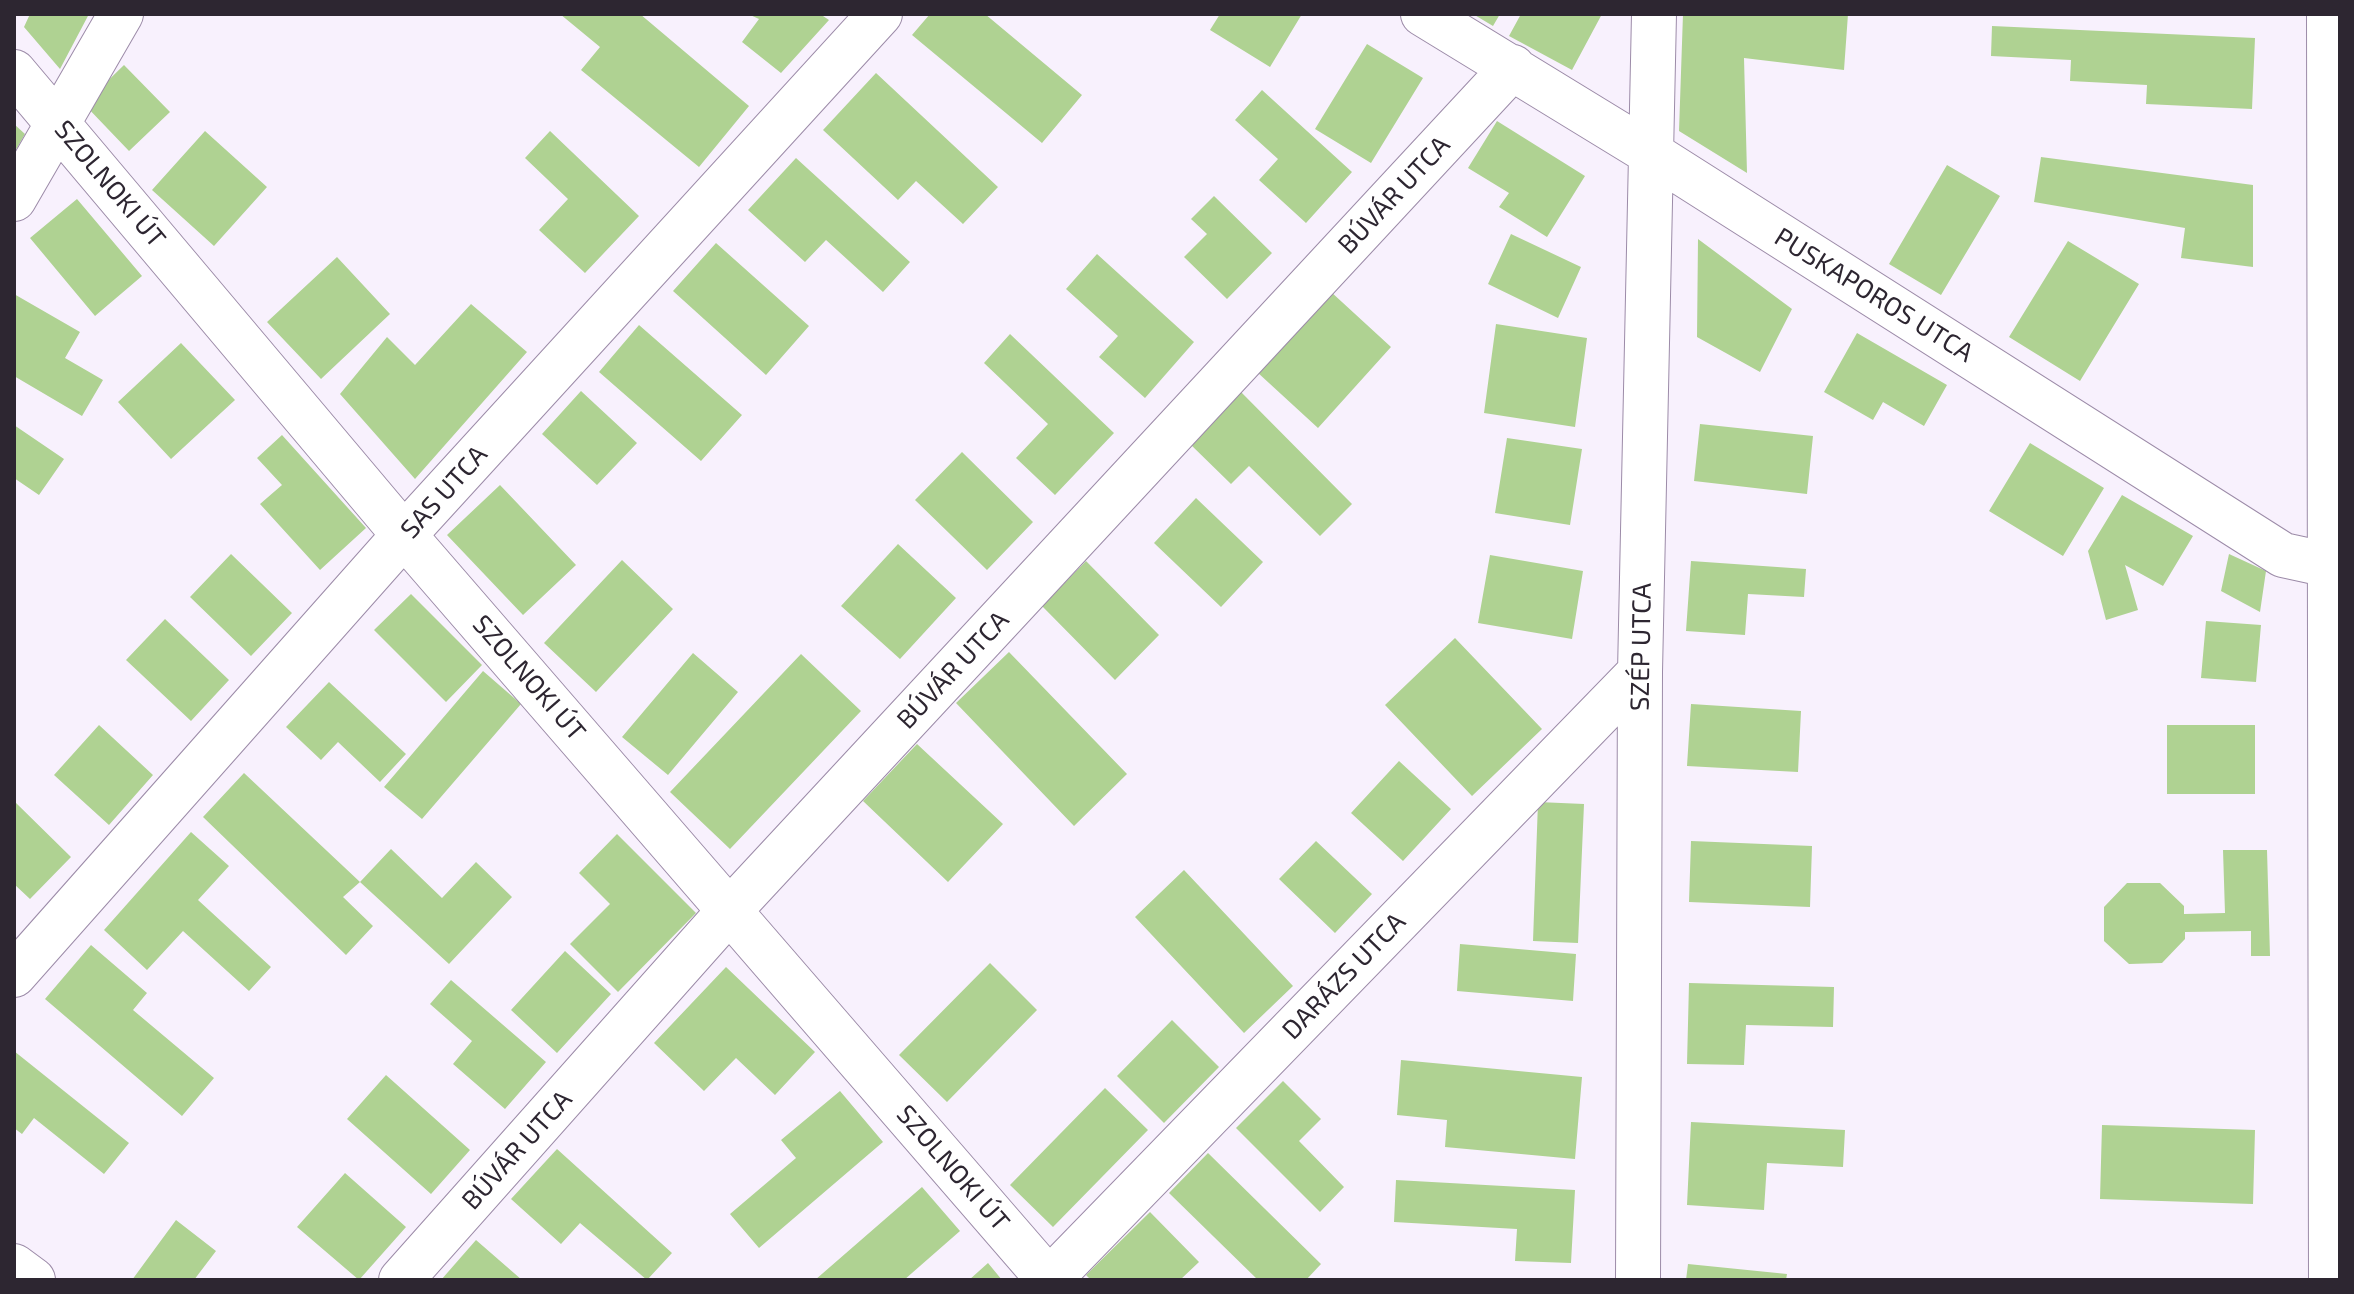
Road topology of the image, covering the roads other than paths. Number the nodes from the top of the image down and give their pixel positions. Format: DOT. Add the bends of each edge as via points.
graph roads {
  1 [pos="121,14"];
  2 [pos="880,14"];
  3 [pos="1423,14"];
  4 [pos="1654,14"];
  5 [pos="2329,14"];
  6 [pos="1513,67"];
  7 [pos="14,72"];
  8 [pos="59,123"];
  9 [pos="1652,154"];
  10 [pos="14,199"];
  11 [pos="2334,245"];
  12 [pos="404,535"];
  13 [pos="2329,565"];
  14 [pos="1640,672"];
  15 [pos="730,910"];
  16 [pos="14,975"];
  17 [pos="14,1266"];
  18 [pos="33,1280"];
  19 [pos="401,1280"];
  20 [pos="1049,1280"];
  21 [pos="1638,1280"];
  22 [pos="2331,1280"];
  1 -- 8 [label="street"];
  2 -- 12 [label="street, SAS UTCA"];
  3 -- 6 [label="street, PUSKAPOROS UTCA"];
  4 -- 9 [label="street, SZÉP UTCA"];
  5 -- 11 [label="street"];
  6 -- 9 [label="street, PUSKAPOROS UTCA"];
  6 -- 15 [label="street, BÚVÁR UTCA"];
  7 -- 8 [label="street, SZOLNOKI ÚT"];
  8 -- 10 [label="street"];
  8 -- 12 [label="street, SZOLNOKI ÚT"];
  9 -- 13 [label="street, PUSKAPOROS UTCA" via="2283,555"];
  9 -- 14 [label="street, SZÉP UTCA"];
  11 -- 13 [label="street"];
  12 -- 15 [label="street, SZOLNOKI ÚT"];
  12 -- 16 [label="street, SAS UTCA"];
  13 -- 22 [label="street"];
  14 -- 20 [label="street, DARÁZS UTCA"];
  14 -- 21 [label="street, SZÉP UTCA"];
  15 -- 19 [label="street, BÚVÁR UTCA"];
  15 -- 20 [label="street, SZOLNOKI ÚT"];
  17 -- 18 [label="street"];
}
